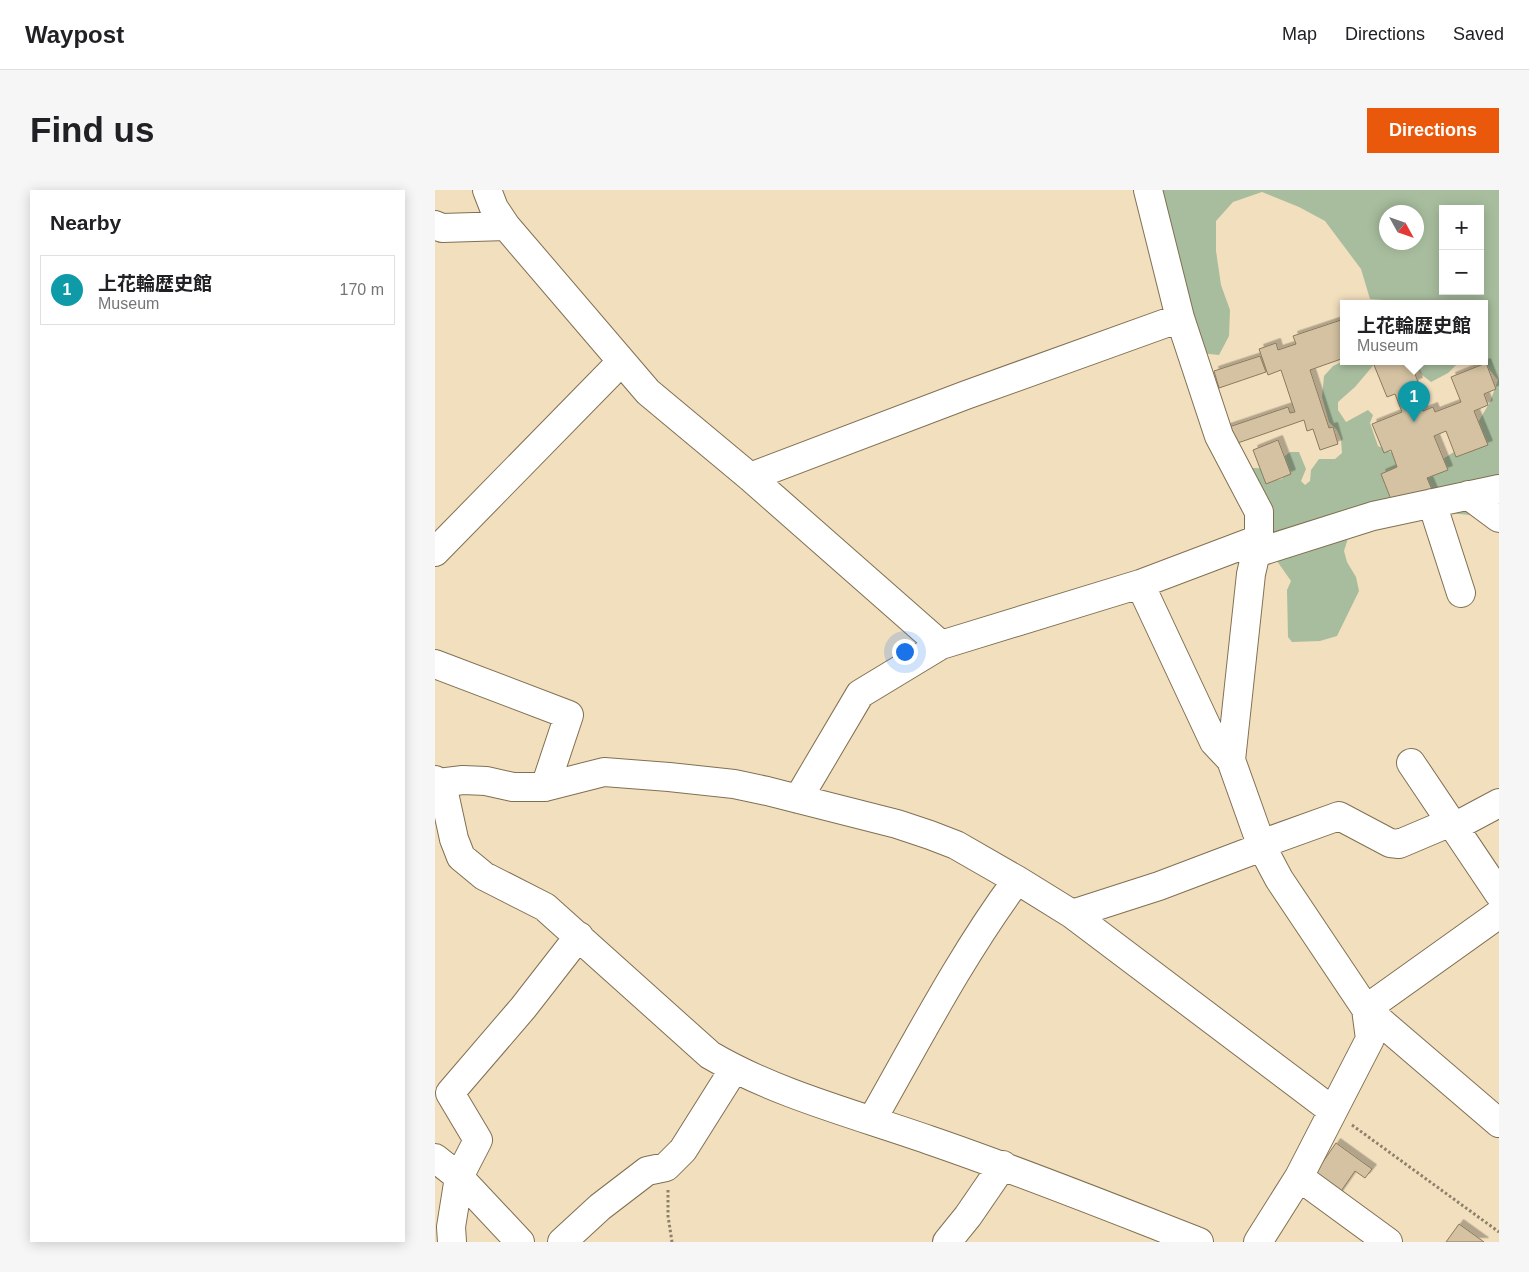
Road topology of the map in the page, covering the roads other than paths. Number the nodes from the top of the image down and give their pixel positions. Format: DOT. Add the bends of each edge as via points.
graph roads {
  1 [pos="487,190"];
  2 [pos="1148,190"];
  3 [pos="435,225"];
  4 [pos="506,226"];
  5 [pos="1180,318"];
  6 [pos="621,362"];
  7 [pos="750,476"];
  8 [pos="1499,489"];
  9 [pos="1468,495"];
  10 [pos="1431,503"];
  11 [pos="1499,518"];
  12 [pos="1257,546"];
  13 [pos="435,552"];
  14 [pos="1140,584"];
  15 [pos="1461,593"];
  16 [pos="941,645"];
  17 [pos="435,664"];
  18 [pos="1231,760"];
  19 [pos="1411,763"];
  20 [pos="437,782"];
  21 [pos="545,787"];
  22 [pos="798,798"];
  23 [pos="1499,803"];
  24 [pos="1452,824"];
  25 [pos="1261,846"];
  26 [pos="1017,880"];
  27 [pos="1499,894"];
  28 [pos="1072,914"];
  29 [pos="1499,914"];
  30 [pos="579,936"];
  31 [pos="1366,1009"];
  32 [pos="734,1069"];
  33 [pos="1333,1111"];
  34 [pos="872,1120"];
  35 [pos="1499,1123"];
  36 [pos="435,1158"];
  37 [pos="1003,1165"];
  38 [pos="459,1177"];
  39 [pos="1299,1177"];
  40 [pos="452,1242"];
  41 [pos="520,1242"];
  42 [pos="562,1242"];
  43 [pos="947,1242"];
  44 [pos="1199,1242"];
  45 [pos="1258,1242"];
  46 [pos="1388,1242"];
  1 -- 4 [label="street"];
  2 -- 5 [label="street"];
  3 -- 4 [label="street" via="442,228"];
  4 -- 6 [label="street"];
  5 -- 7 [label="street"];
  5 -- 12 [label="street" via="1219,436 1259,512"];
  6 -- 7 [label="street" via="648,392"];
  6 -- 13 [label="street"];
  7 -- 16 [label="street"];
  8 -- 9 [label="street"];
  9 -- 10 [label="street"];
  9 -- 11 [label="street"];
  10 -- 12 [label="street"];
  10 -- 15 [label="street"];
  12 -- 14 [label="street"];
  12 -- 18 [label="street" via="1251,574"];
  14 -- 16 [label="street"];
  14 -- 18 [label="street" via="1214,742"];
  16 -- 22 [label="street" via="855,699"];
  17 -- 21 [label="street" via="569,715"];
  18 -- 25 [label="street"];
  19 -- 24 [label="street"];
  20 -- 21 [label="street" via="486,781 513,787"];
  20 -- 30 [label="street" via="444,793 461,857 484,876 545,906"];
  21 -- 22 [label="street" via="604,772 734,784"];
  22 -- 26 [label="street" via="930,835 956,845"];
  23 -- 24 [label="street"];
  24 -- 25 [label="street" via="1399,844 1390,843 1339,816"];
  24 -- 27 [label="street"];
  25 -- 28 [label="street" via="1159,886"];
  25 -- 31 [label="street" via="1279,879"];
  26 -- 28 [label="street"];
  26 -- 34 [label="street" via="936,1008"];
  28 -- 33 [label="street"];
  29 -- 31 [label="street"];
  30 -- 32 [label="street" via="680,1030 710,1055"];
  30 -- 38 [label="street" via="450,1093 478,1140"];
  31 -- 33 [label="street" via="1370,1039"];
  31 -- 35 [label="street"];
  32 -- 34 [label="street"];
  32 -- 42 [label="street" via="683,1150 667,1167 647,1171 600,1207"];
  33 -- 39 [label="street"];
  34 -- 37 [label="street"];
  36 -- 38 [label="street"];
  37 -- 43 [label="street"];
  37 -- 44 [label="street"];
  38 -- 40 [label="street" via="451,1226"];
  38 -- 41 [label="street"];
  39 -- 45 [label="street"];
  39 -- 46 [label="street"];
}
